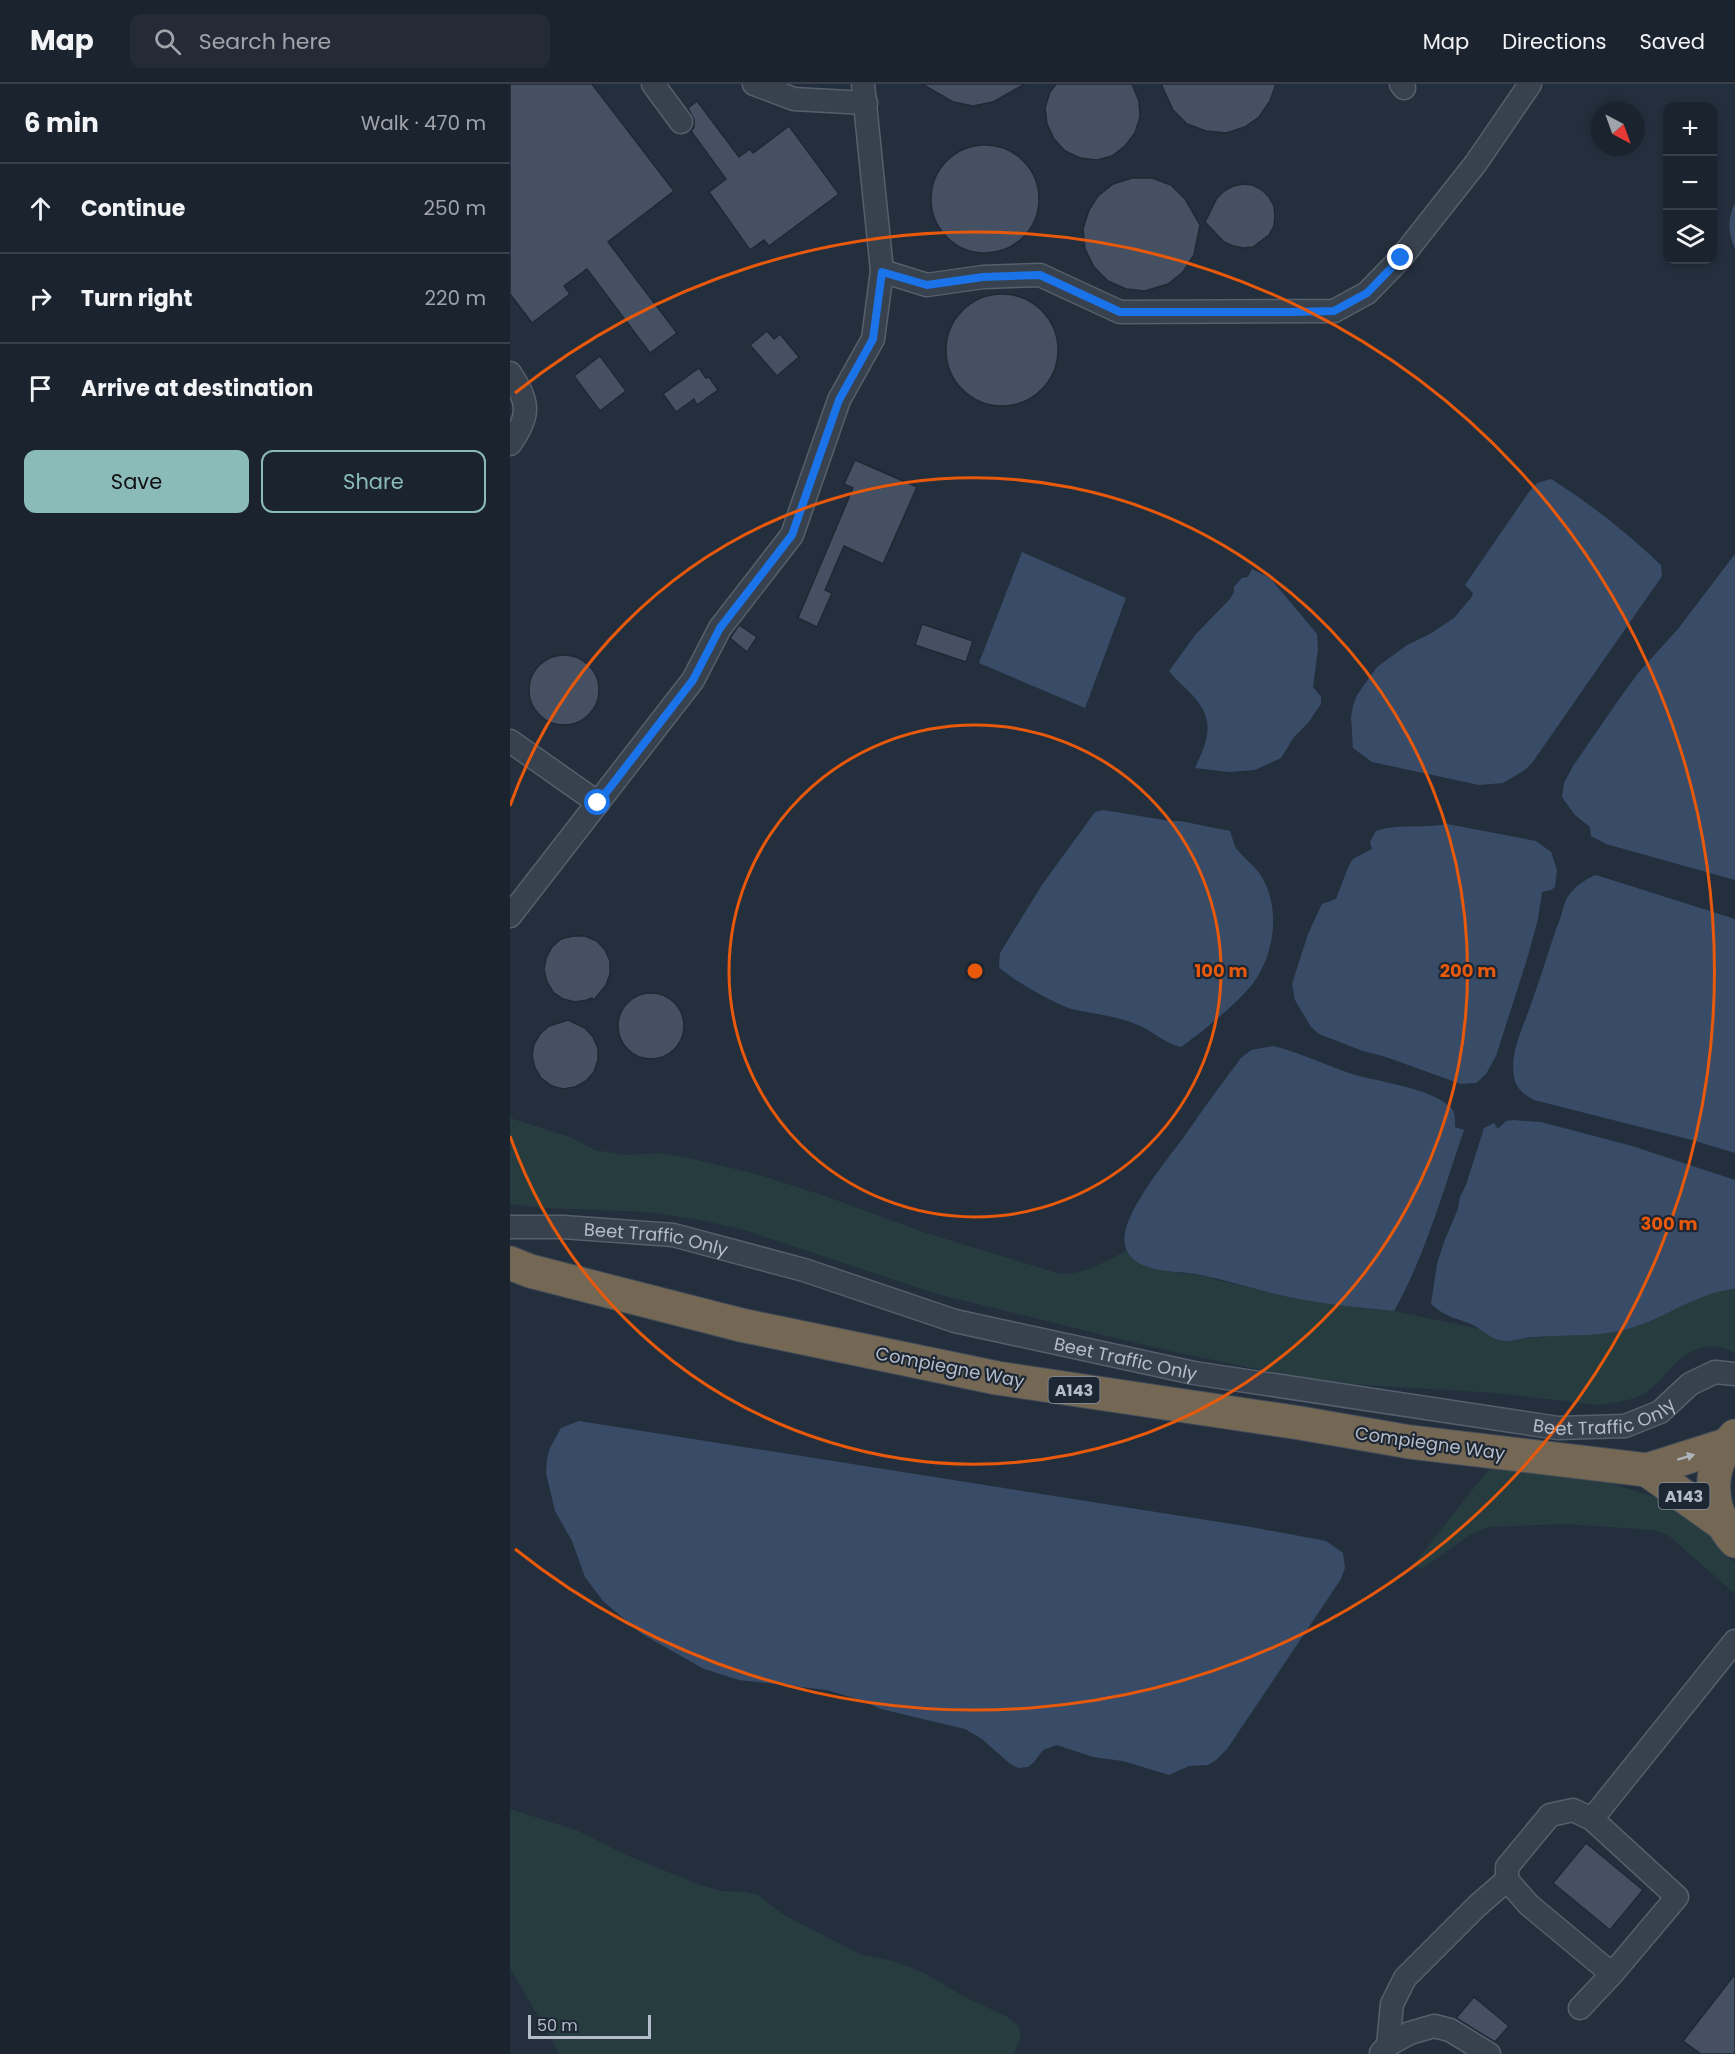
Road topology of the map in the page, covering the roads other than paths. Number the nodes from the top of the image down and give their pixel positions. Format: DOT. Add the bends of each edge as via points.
graph roads {
  1 [pos="653,84"];
  2 [pos="754,84"];
  3 [pos="1530,84"];
  4 [pos="864,94"];
  5 [pos="681,122"];
  6 [pos="882,272"];
  7 [pos="510,373"];
  8 [pos="510,444"];
  9 [pos="510,741"];
  10 [pos="598,803"];
  11 [pos="510,916"];
  12 [pos="510,1227"];
  13 [pos="510,1263"];
  14 [pos="1735,1374"];
  15 [pos="1730,1441"];
  16 [pos="1647,1470"];
  17 [pos="1728,1532"];
  18 [pos="1735,1641"];
  19 [pos="1592,1819"];
  20 [pos="1507,1880"];
  21 [pos="1612,1974"];
  22 [pos="1580,2008"];
  23 [pos="1384,2049"];
  24 [pos="1489,2054"];
  1 -- 5 [label="lane"];
  2 -- 4 [label="lane" via="794,99"];
  3 -- 6 [label="lane" via="1476,163 1401,258 1367,293 1334,311 1120,312 1040,275 983,277 927,285"];
  4 -- 6 [label="lane"];
  6 -- 10 [label="lane" via="873,339 839,400 792,535 720,628 693,680"];
  7 -- 8 [label="lane" via="522,391 525,410 523,426"];
  9 -- 10 [label="lane"];
  10 -- 11 [label="lane"];
  12 -- 14 [label="lane, Beet Traffic Only" via="673,1235 804,1270 955,1321 1194,1373 1558,1428 1625,1426 1660,1412 1690,1384 1715,1372"];
  13 -- 16 [label="highway, Compiegne Way / A143" via="741,1325 997,1378 1410,1442"];
  16 -- 15 [label="highway, Compiegne Way / A143, one-way"];
  15 -- 17 [label="highway" via="1717,1463 1713,1483 1714,1503"];
  16 -- 17 [label="highway, Compiegne Way / A143"];
  18 -- 19 [label="lane"];
  19 -- 20 [label="lane" via="1573,1810 1550,1815 1507,1867"];
  19 -- 21 [label="lane" via="1677,1897"];
  20 -- 21 [label="lane" via="1529,1905"];
  20 -- 23 [label="lane" via="1405,1978 1392,2004"];
  21 -- 22 [label="lane"];
  23 -- 24 [label="lane" via="1410,2033 1434,2026 1450,2030"];
}
